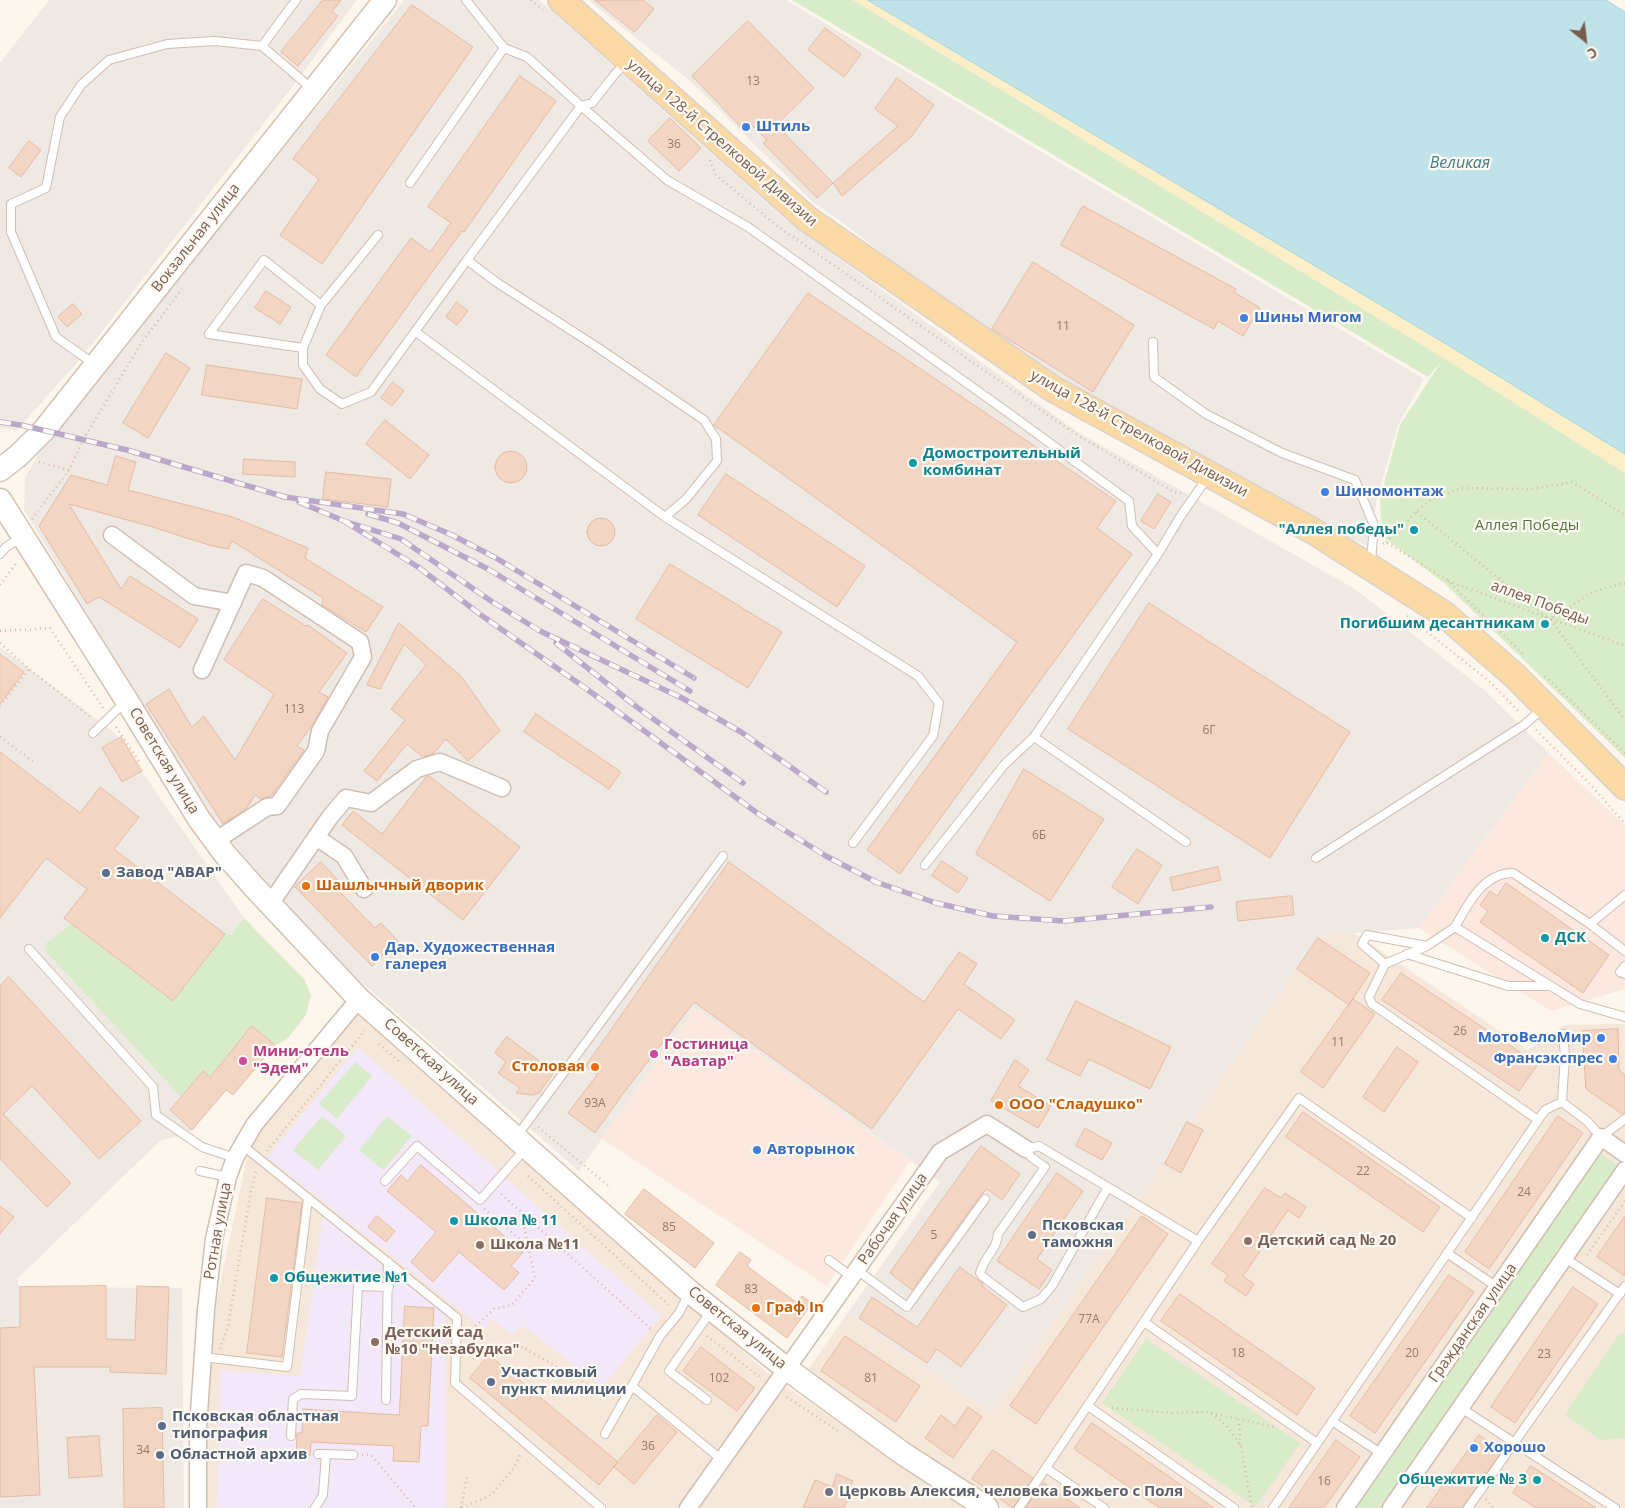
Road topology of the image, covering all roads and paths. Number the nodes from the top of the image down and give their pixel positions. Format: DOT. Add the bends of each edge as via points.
graph roads {
  1 [pos="296,0"];
  2 [pos="385,0"];
  3 [pos="466,0"];
  4 [pos="561,0"];
  5 [pos="262,46"];
  6 [pos="504,48"];
  7 [pos="628,61"];
  8 [pos="313,90"];
  9 [pos="582,106"];
  10 [pos="410,183"];
  11 [pos="378,235"];
  12 [pos="467,260"];
  13 [pos="183,288"];
  14 [pos="321,305"];
  15 [pos="416,332"];
  16 [pos="1153,342"];
  17 [pos="303,348"];
  18 [pos="96,365"];
  19 [pos="18,456"];
  20 [pos="0,470"];
  21 [pos="69,470"];
  22 [pos="1210,474"];
  23 [pos="0,500"];
  24 [pos="1416,512"];
  25 [pos="1625,515"];
  26 [pos="665,517"];
  27 [pos="20,535"];
  28 [pos="112,535"];
  29 [pos="1386,542"];
  30 [pos="0,554"];
  31 [pos="1158,554"];
  32 [pos="1371,566"];
  33 [pos="1447,580"];
  34 [pos="1625,584"];
  35 [pos="0,585"];
  36 [pos="233,603"];
  37 [pos="1550,619"];
  38 [pos="0,643"];
  39 [pos="1625,646"];
  40 [pos="30,669"];
  41 [pos="202,670"];
  42 [pos="127,701"];
  43 [pos="0,706"];
  44 [pos="1545,706"];
  45 [pos="1625,720"];
  46 [pos="101,725"];
  47 [pos="93,733"];
  48 [pos="0,737"];
  49 [pos="1034,737"];
  50 [pos="36,764"];
  51 [pos="1625,787"];
  52 [pos="502,788"];
  53 [pos="1622,820"];
  54 [pos="1625,824"];
  55 [pos="316,837"];
  56 [pos="215,841"];
  57 [pos="1186,842"];
  58 [pos="853,843"];
  59 [pos="723,856"];
  60 [pos="1316,858"];
  61 [pos="925,865"];
  62 [pos="364,889"];
  63 [pos="1625,895"];
  64 [pos="270,904"];
  65 [pos="1590,924"];
  66 [pos="1455,927"];
  67 [pos="1427,946"];
  68 [pos="29,949"];
  69 [pos="1625,951"];
  70 [pos="1407,954"];
  71 [pos="1385,964"];
  72 [pos="1625,966"];
  73 [pos="1625,974"];
  74 [pos="1551,986"];
  75 [pos="360,999"];
  76 [pos="1625,1017"];
  77 [pos="365,1030"];
  78 [pos="1563,1034"];
  79 [pos="1562,1102"];
  80 [pos="529,1119"];
  81 [pos="1625,1119"];
  82 [pos="1538,1120"];
  83 [pos="1601,1137"];
  84 [pos="521,1142"];
  85 [pos="1026,1149"];
  86 [pos="238,1151"];
  87 [pos="1625,1154"];
  88 [pos="260,1159"];
  89 [pos="1625,1170"];
  90 [pos="200,1171"];
  91 [pos="228,1177"];
  92 [pos="385,1182"];
  93 [pos="492,1186"];
  94 [pos="1108,1187"];
  95 [pos="611,1188"];
  96 [pos="308,1198"];
  97 [pos="984,1199"];
  98 [pos="480,1200"];
  99 [pos="522,1213"];
  100 [pos="1472,1218"];
  101 [pos="1198,1241"];
  102 [pos="528,1246"];
  103 [pos="1447,1254"];
  104 [pos="1565,1258"];
  105 [pos="829,1260"];
  106 [pos="388,1262"];
  107 [pos="854,1274"];
  108 [pos="1625,1286"];
  109 [pos="389,1287"];
  110 [pos="1497,1287"];
  111 [pos="690,1292"];
  112 [pos="1620,1294"];
  113 [pos="712,1309"];
  114 [pos="1144,1322"];
  115 [pos="660,1336"];
  116 [pos="456,1343"];
  117 [pos="210,1358"];
  118 [pos="787,1369"];
  119 [pos="632,1386"];
  120 [pos="386,1400"];
  121 [pos="707,1400"];
  122 [pos="1088,1406"];
  123 [pos="1460,1408"];
  124 [pos="1209,1412"];
  125 [pos="1239,1419"];
  126 [pos="1332,1421"];
  127 [pos="605,1434"];
  128 [pos="291,1436"];
  129 [pos="1307,1436"];
  130 [pos="1317,1443"];
  131 [pos="1513,1443"];
  132 [pos="526,1444"];
  133 [pos="1241,1446"];
  134 [pos="1382,1454"];
  135 [pos="353,1455"];
  136 [pos="722,1460"];
  137 [pos="1046,1468"];
  138 [pos="467,1477"];
  139 [pos="198,1508"];
  140 [pos="315,1508"];
  141 [pos="416,1508"];
  142 [pos="461,1508"];
  143 [pos="601,1508"];
  144 [pos="688,1508"];
  145 [pos="987,1508"];
  146 [pos="1019,1508"];
  147 [pos="1104,1508"];
  148 [pos="1234,1508"];
  149 [pos="1252,1508"];
  150 [pos="1273,1508"];
  151 [pos="1345,1508"];
  152 [pos="1391,1508"];
  153 [pos="1468,1508"];
  154 [pos="1615,1508"];
  1 -- 5 [label="lane"];
  2 -- 8 [label="street, Вокзальная улица"];
  3 -- 6 [label="lane"];
  4 -- 7 [label="main road, улица 128-й Стрелковой Дивизии"];
  5 -- 8 [label="lane"];
  5 -- 18 [label="lane" via="215,41 167,44 109,60 81,85 60,117 46,188 11,204 11,232 56,337"];
  6 -- 9 [label="lane" via="527,57"];
  6 -- 10 [label="lane"];
  7 -- 9 [label="lane" via="592,103"];
  7 -- 22 [label="main road, улица 128-й Стрелковой Дивизии" via="806,218 1053,389"];
  8 -- 18 [label="street, Вокзальная улица"];
  9 -- 12 [label="lane"];
  9 -- 31 [label="lane" via="667,180 748,227 1129,501 1132,526"];
  11 -- 14 [label="lane"];
  12 -- 15 [label="lane"];
  12 -- 26 [label="lane" via="704,420 716,439 717,461 686,499"];
  13 -- 21 [label="path" via="142,342 83,440"];
  14 -- 17 [label="lane"];
  14 -- 17 [label="lane" via="264,260 208,334"];
  15 -- 17 [label="lane" via="371,392 342,404 320,389 304,365"];
  15 -- 26 [label="lane"];
  16 -- 32 [label="lane" via="1154,377 1206,414 1282,453 1355,480 1374,525"];
  18 -- 19 [label="street, Вокзальная улица" via="44,430"];
  19 -- 20 [label="street, Вокзальная улица"];
  19 -- 21 [label="path"];
  21 -- 27 [label="path"];
  22 -- 31 [label="lane"];
  22 -- 32 [label="main road, улица 128-й Стрелковой Дивизии"];
  23 -- 27 [label="street, Советская улица"];
  24 -- 25 [label="path" via="1432,499 1461,488 1532,489 1572,482"];
  24 -- 29 [label="path"];
  24 -- 37 [label="path"];
  26 -- 58 [label="lane" via="918,676 939,703 933,736"];
  27 -- 30 [label="lane"];
  27 -- 35 [label="path" via="18,563"];
  27 -- 42 [label="street, Советская улица"];
  28 -- 36 [label="street" via="194,596"];
  31 -- 49 [label="lane"];
  32 -- 44 [label="main road, улица 128-й Стрелковой Дивизии" via="1444,614"];
  33 -- 37 [label="path, аллея Победы"];
  34 -- 37 [label="path" via="1593,592"];
  36 -- 41 [label="street"];
  36 -- 56 [label="street" via="246,573 263,578 360,642 363,657 320,731 316,751 277,806 266,807"];
  37 -- 39 [label="path, аллея Победы"];
  37 -- 45 [label="path"];
  38 -- 40 [label="path"];
  40 -- 43 [label="path"];
  40 -- 46 [label="path"];
  42 -- 46 [label="lane"];
  42 -- 56 [label="street, Советская улица"];
  44 -- 51 [label="main road, улица 128-й Стрелковой Дивизии"];
  44 -- 60 [label="lane" via="1524,725"];
  46 -- 47 [label="lane"];
  48 -- 50 [label="path"];
  49 -- 57 [label="lane"];
  49 -- 61 [label="lane" via="1004,765"];
  52 -- 55 [label="street" via="440,762 417,769 372,803 346,798"];
  53 -- 54 [label="path"];
  55 -- 62 [label="street" via="344,856"];
  55 -- 64 [label="street"];
  56 -- 64 [label="street, Советская улица"];
  59 -- 80 [label="lane"];
  63 -- 65 [label="lane"];
  64 -- 75 [label="street, Советская улица"];
  65 -- 66 [label="lane" via="1513,873 1503,873 1488,880"];
  65 -- 69 [label="lane"];
  66 -- 67 [label="lane"];
  66 -- 74 [label="lane"];
  67 -- 70 [label="lane"];
  67 -- 71 [label="lane" via="1368,935 1362,944"];
  68 -- 86 [label="lane" via="153,1087 156,1115 202,1147"];
  70 -- 71 [label="lane"];
  70 -- 74 [label="lane" via="1508,986"];
  71 -- 82 [label="lane" via="1369,997 1372,1004"];
  72 -- 73 [label="lane" via="1620,972"];
  74 -- 76 [label="lane" via="1580,1004"];
  75 -- 84 [label="street, Советская улица"];
  75 -- 86 [label="street, Ротная улица" via="254,1125"];
  77 -- 88 [label="path"];
  78 -- 79 [label="lane"];
  79 -- 82 [label="lane" via="1545,1110"];
  79 -- 83 [label="lane" via="1587,1121"];
  80 -- 84 [label="lane"];
  80 -- 95 [label="path"];
  81 -- 83 [label="lane"];
  82 -- 100 [label="lane"];
  83 -- 87 [label="street"];
  83 -- 110 [label="street, Гражданская улица"];
  84 -- 93 [label="lane"];
  84 -- 111 [label="street, Советская улица"];
  85 -- 94 [label="lane" via="1039,1146"];
  85 -- 94 [label="lane" via="1031,1158 1045,1167 998,1234 997,1243 980,1273 1023,1307 1041,1299 1052,1286"];
  85 -- 107 [label="street, Рабочая улица" via="987,1124 940,1152"];
  86 -- 88 [label="lane"];
  86 -- 91 [label="street, Ротная улица"];
  88 -- 96 [label="lane"];
  88 -- 117 [label="path" via="251,1192 228,1326"];
  89 -- 104 [label="street"];
  90 -- 91 [label="lane"];
  91 -- 117 [label="street, Ротная улица" via="214,1239"];
  92 -- 98 [label="lane" via="418,1146"];
  93 -- 98 [label="lane"];
  93 -- 99 [label="path"];
  94 -- 101 [label="lane"];
  96 -- 106 [label="lane"];
  96 -- 117 [label="lane" via="287,1366"];
  97 -- 107 [label="lane" via="907,1307"];
  98 -- 102 [label="path" via="485,1209"];
  99 -- 102 [label="path"];
  99 -- 115 [label="path"];
  100 -- 101 [label="lane" via="1298,1098"];
  100 -- 103 [label="lane"];
  101 -- 114 [label="lane"];
  102 -- 116 [label="path" via="535,1278 512,1305 494,1309"];
  103 -- 110 [label="lane"];
  103 -- 126 [label="lane"];
  104 -- 112 [label="lane"];
  104 -- 123 [label="street"];
  105 -- 107 [label="lane"];
  106 -- 109 [label="lane"];
  106 -- 116 [label="lane" via="457,1318"];
  107 -- 118 [label="street, Рабочая улица"];
  108 -- 112 [label="lane"];
  109 -- 120 [label="lane"];
  109 -- 128 [label="lane" via="358,1286 352,1396 301,1394 293,1398"];
  110 -- 134 [label="street, Гражданская улица"];
  111 -- 113 [label="street, Советская улица"];
  111 -- 115 [label="lane" via="679,1313"];
  112 -- 131 [label="lane"];
  113 -- 118 [label="street, Советская улица"];
  113 -- 121 [label="lane" via="669,1371"];
  114 -- 122 [label="lane"];
  114 -- 129 [label="lane"];
  115 -- 119 [label="lane"];
  116 -- 119 [label="path" via="522,1347 603,1394 620,1384"];
  116 -- 132 [label="lane" via="455,1383"];
  117 -- 139 [label="street, Ротная улица" via="198,1428"];
  118 -- 136 [label="street, Рабочая улица"];
  118 -- 145 [label="street, Советская улица" via="902,1454"];
  119 -- 127 [label="lane"];
  119 -- 136 [label="lane"];
  122 -- 124 [label="path" via="1172,1413"];
  122 -- 137 [label="lane"];
  122 -- 148 [label="lane"];
  123 -- 131 [label="lane"];
  123 -- 152 [label="street"];
  124 -- 125 [label="path"];
  124 -- 133 [label="path" via="1230,1430"];
  125 -- 129 [label="path"];
  125 -- 133 [label="path"];
  126 -- 130 [label="lane"];
  126 -- 134 [label="lane"];
  129 -- 130 [label="lane"];
  130 -- 150 [label="lane"];
  131 -- 153 [label="lane"];
  131 -- 154 [label="lane"];
  132 -- 142 [label="path" via="514,1468 491,1495"];
  132 -- 143 [label="lane"];
  133 -- 149 [label="path"];
  134 -- 151 [label="street, Гражданская улица"];
  135 -- 140 [label="lane" via="322,1454 323,1495"];
  135 -- 141 [label="path" via="371,1455"];
  136 -- 144 [label="street, Рабочая улица"];
  137 -- 146 [label="lane"];
  137 -- 147 [label="lane"];
  138 -- 142 [label="path"];
}
